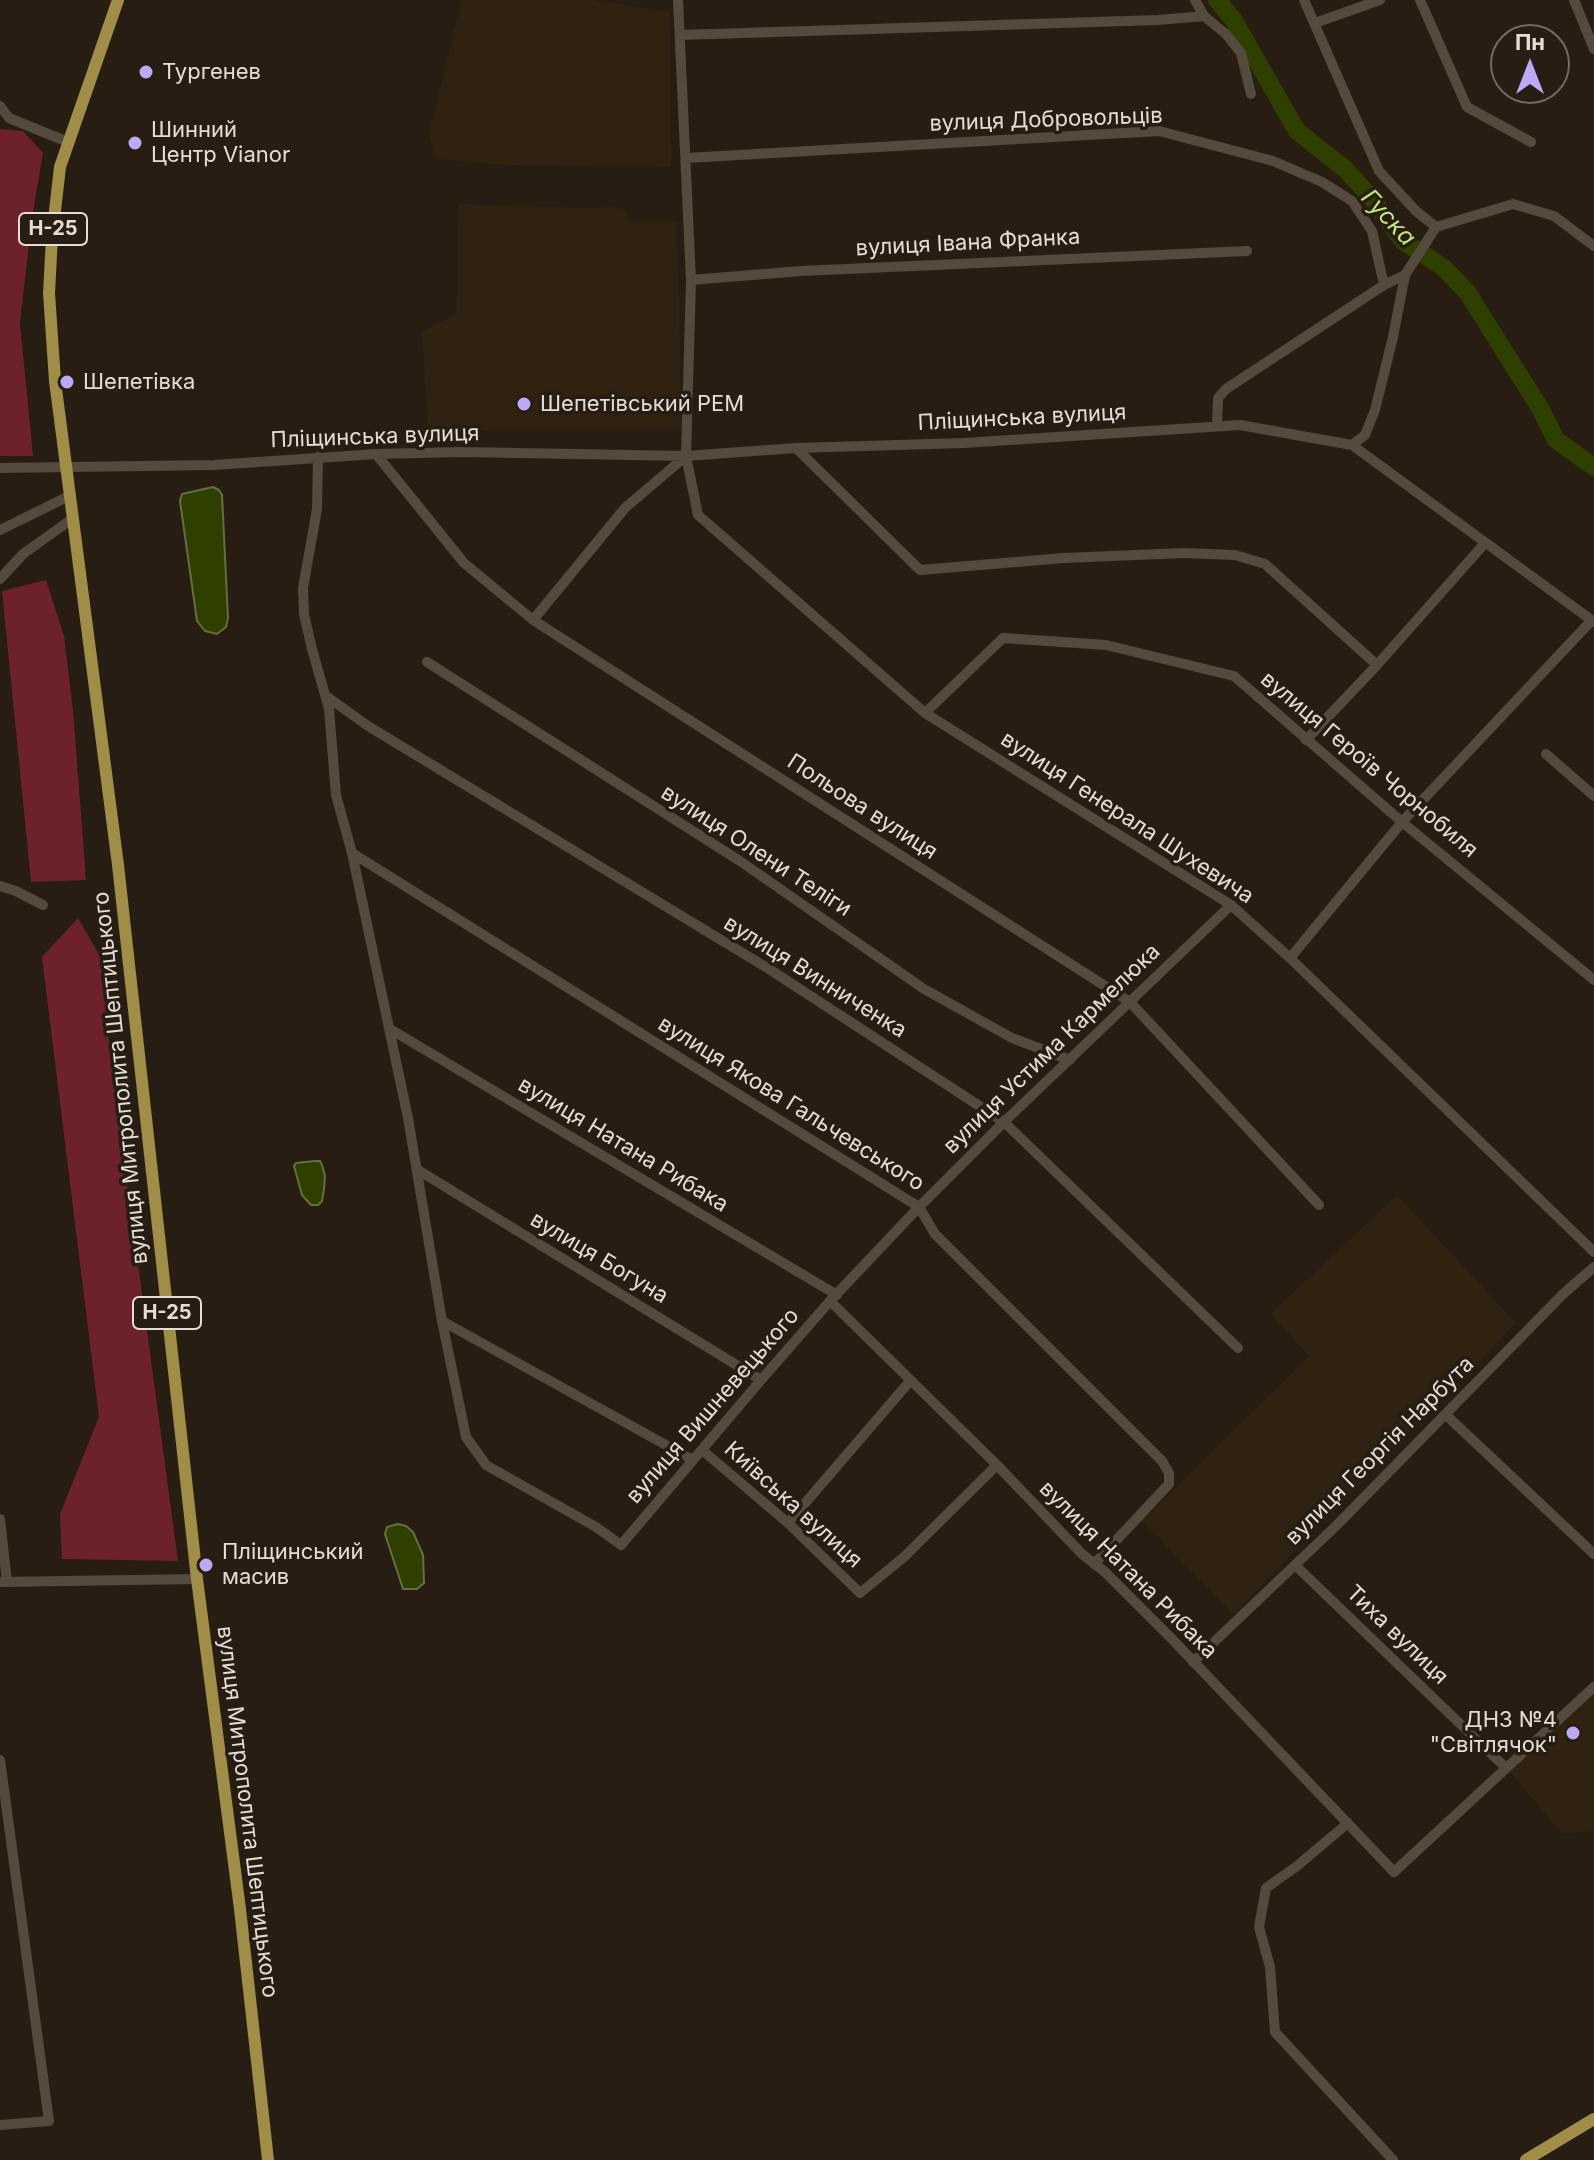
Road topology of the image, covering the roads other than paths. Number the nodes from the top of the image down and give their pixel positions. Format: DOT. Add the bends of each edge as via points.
graph roads {
  1 [pos="118,0"];
  2 [pos="678,0"];
  3 [pos="1195,0"];
  4 [pos="1304,0"];
  5 [pos="1380,0"];
  6 [pos="1420,0"];
  7 [pos="1574,0"];
  8 [pos="1204,16"];
  9 [pos="1315,23"];
  10 [pos="680,35"];
  11 [pos="1594,49"];
  12 [pos="1251,94"];
  13 [pos="0,106"];
  14 [pos="4,118"];
  15 [pos="68,142"];
  16 [pos="1531,142"];
  17 [pos="686,158"];
  18 [pos="1436,227"];
  19 [pos="1594,246"];
  20 [pos="1247,251"];
  21 [pos="1405,275"];
  22 [pos="691,280"];
  23 [pos="1384,285"];
  24 [pos="1217,426"];
  25 [pos="1352,445"];
  26 [pos="796,448"];
  27 [pos="376,454"];
  28 [pos="686,456"];
  29 [pos="318,457"];
  30 [pos="66,467"];
  31 [pos="0,468"];
  32 [pos="69,496"];
  33 [pos="72,519"];
  34 [pos="0,530"];
  35 [pos="1485,543"];
  36 [pos="0,579"];
  37 [pos="533,620"];
  38 [pos="1593,621"];
  39 [pos="427,662"];
  40 [pos="1377,665"];
  41 [pos="326,696"];
  42 [pos="925,713"];
  43 [pos="1306,740"];
  44 [pos="1546,754"];
  45 [pos="1594,796"];
  46 [pos="1402,822"];
  47 [pos="352,853"];
  48 [pos="0,886"];
  49 [pos="43,905"];
  50 [pos="1231,905"];
  51 [pos="1290,958"];
  52 [pos="1594,980"];
  53 [pos="1130,1002"];
  54 [pos="390,1029"];
  55 [pos="1070,1060"];
  56 [pos="1004,1122"];
  57 [pos="418,1170"];
  58 [pos="1319,1205"];
  59 [pos="919,1207"];
  60 [pos="1594,1252"];
  61 [pos="1594,1267"];
  62 [pos="834,1298"];
  63 [pos="442,1321"];
  64 [pos="1238,1348"];
  65 [pos="761,1380"];
  66 [pos="910,1381"];
  67 [pos="1446,1415"];
  68 [pos="702,1450"];
  69 [pos="693,1460"];
  70 [pos="997,1465"];
  71 [pos="0,1519"];
  72 [pos="788,1523"];
  73 [pos="1594,1554"];
  74 [pos="1094,1564"];
  75 [pos="1295,1565"];
  76 [pos="197,1579"];
  77 [pos="4,1582"];
  78 [pos="1193,1662"];
  79 [pos="1594,1687"];
  80 [pos="0,1760"];
  81 [pos="1506,1768"];
  82 [pos="1348,1823"];
  83 [pos="1594,2119"];
  84 [pos="0,2125"];
  85 [pos="268,2160"];
  86 [pos="1393,2160"];
  87 [pos="1526,2160"];
  1 -- 15 [label="main road, вулиця Митрополита Шептицького / Н-25"];
  2 -- 10 [label="street"];
  3 -- 8 [label="street"];
  4 -- 9 [label="street"];
  5 -- 9 [label="street"];
  6 -- 16 [label="street" via="1467,107"];
  7 -- 11 [label="street"];
  8 -- 10 [label="street"];
  8 -- 12 [label="street" via="1241,53"];
  9 -- 18 [label="street" via="1379,171"];
  10 -- 17 [label="street"];
  13 -- 14 [label="street"];
  14 -- 15 [label="street"];
  15 -- 30 [label="main road, вулиця Митрополита Шептицького / Н-25" via="60,167 49,293"];
  17 -- 22 [label="street"];
  17 -- 23 [label="street, вулиця Добровольців" via="1159,131 1273,161 1352,201 1372,231"];
  18 -- 19 [label="street" via="1513,204 1554,216"];
  18 -- 21 [label="street"];
  20 -- 22 [label="street, вулиця Івана Франка"];
  21 -- 23 [label="street"];
  21 -- 25 [label="street" via="1375,410 1365,435"];
  22 -- 28 [label="street"];
  23 -- 24 [label="street" via="1226,389 1218,398"];
  24 -- 25 [label="street, Пліщинська вулиця" via="1240,425"];
  24 -- 26 [label="street, Пліщинська вулиця"];
  25 -- 35 [label="street, Пліщинська вулиця"];
  26 -- 28 [label="street, Пліщинська вулиця"];
  26 -- 40 [label="street" via="920,570 1064,558 1235,555 1265,564"];
  27 -- 28 [label="street, Пліщинська вулиця"];
  27 -- 29 [label="street, Пліщинська вулиця"];
  27 -- 37 [label="street, Польова вулиця" via="464,563"];
  28 -- 37 [label="street" via="625,508"];
  28 -- 42 [label="street, вулиця Генерала Шухевича" via="698,515"];
  29 -- 30 [label="street, Пліщинська вулиця"];
  29 -- 41 [label="street" via="316,524 303,601"];
  30 -- 31 [label="street, Пліщинська вулиця"];
  30 -- 32 [label="main road, вулиця Митрополита Шептицького / Н-25"];
  32 -- 33 [label="main road, вулиця Митрополита Шептицького / Н-25"];
  32 -- 34 [label="street"];
  33 -- 36 [label="street" via="23,554"];
  33 -- 76 [label="main road, вулиця Митрополита Шептицького / Н-25" via="118,865"];
  35 -- 38 [label="street, Пліщинська вулиця"];
  35 -- 40 [label="street"];
  37 -- 53 [label="street, Польова вулиця"];
  38 -- 46 [label="street"];
  39 -- 55 [label="street, вулиця Олени Теліги" via="740,861 924,989 1012,1038"];
  40 -- 43 [label="street"];
  41 -- 47 [label="street" via="336,795"];
  41 -- 56 [label="street, вулиця Винниченка" via="769,969"];
  42 -- 43 [label="street, вулиця Героїв Чорнобиля" via="1003,638 1106,645 1234,676"];
  42 -- 50 [label="street, вулиця Генерала Шухевича"];
  43 -- 46 [label="street, вулиця Героїв Чорнобиля"];
  44 -- 45 [label="street"];
  46 -- 51 [label="street"];
  46 -- 52 [label="street, вулиця Героїв Чорнобиля"];
  47 -- 54 [label="street"];
  47 -- 59 [label="street, вулиця Якова Гальчевського"];
  48 -- 49 [label="street"];
  50 -- 51 [label="street, вулиця Генерала Шухевича"];
  50 -- 53 [label="street, вулиця Устима Кармелюка"];
  51 -- 60 [label="street, вулиця Генерала Шухевича"];
  53 -- 55 [label="street, вулиця Устима Кармелюка"];
  53 -- 58 [label="street, Польова вулиця"];
  54 -- 57 [label="street"];
  54 -- 62 [label="street, вулиця Натана Рибака"];
  55 -- 56 [label="street, вулиця Устима Кармелюка"];
  56 -- 59 [label="street, вулиця Устима Кармелюка"];
  56 -- 64 [label="street, вулиця Винниченка"];
  57 -- 63 [label="street"];
  57 -- 65 [label="street, вулиця Богуна"];
  59 -- 62 [label="street, вулиця Устима Кармелюка"];
  59 -- 74 [label="street, вулиця Якова Гальчевського" via="935,1234 1167,1468 1169,1484"];
  61 -- 67 [label="street, вулиця Георгія Нарбута"];
  62 -- 65 [label="street, вулиця Вишневецького"];
  62 -- 66 [label="street, вулиця Натана Рибака"];
  63 -- 69 [label="street, Київська вулиця"];
  63 -- 69 [label="street, вулиця Вишневецького" via="466,1437 486,1465 621,1545"];
  65 -- 68 [label="street, вулиця Вишневецького"];
  66 -- 70 [label="street, вулиця Натана Рибака"];
  66 -- 72 [label="street"];
  67 -- 73 [label="street"];
  67 -- 75 [label="street, вулиця Георгія Нарбута"];
  68 -- 69 [label="street, вулиця Вишневецького"];
  68 -- 72 [label="street, Київська вулиця"];
  70 -- 72 [label="street, Київська вулиця" via="860,1593"];
  70 -- 74 [label="street, вулиця Натана Рибака"];
  71 -- 77 [label="street"];
  74 -- 78 [label="street, вулиця Натана Рибака"];
  75 -- 78 [label="street, вулиця Георгія Нарбута"];
  75 -- 81 [label="street, Тиха вулиця"];
  76 -- 77 [label="street"];
  76 -- 85 [label="main road, вулиця Митрополита Шептицького / Н-25"];
  78 -- 82 [label="street, вулиця Натана Рибака"];
  79 -- 81 [label="street"];
  80 -- 84 [label="street" via="49,2121"];
  81 -- 82 [label="street, вулиця Натана Рибака" via="1394,1872"];
  82 -- 86 [label="street" via="1266,1888 1259,1927 1270,1967 1275,2032"];
  83 -- 87 [label="main road"];
}
